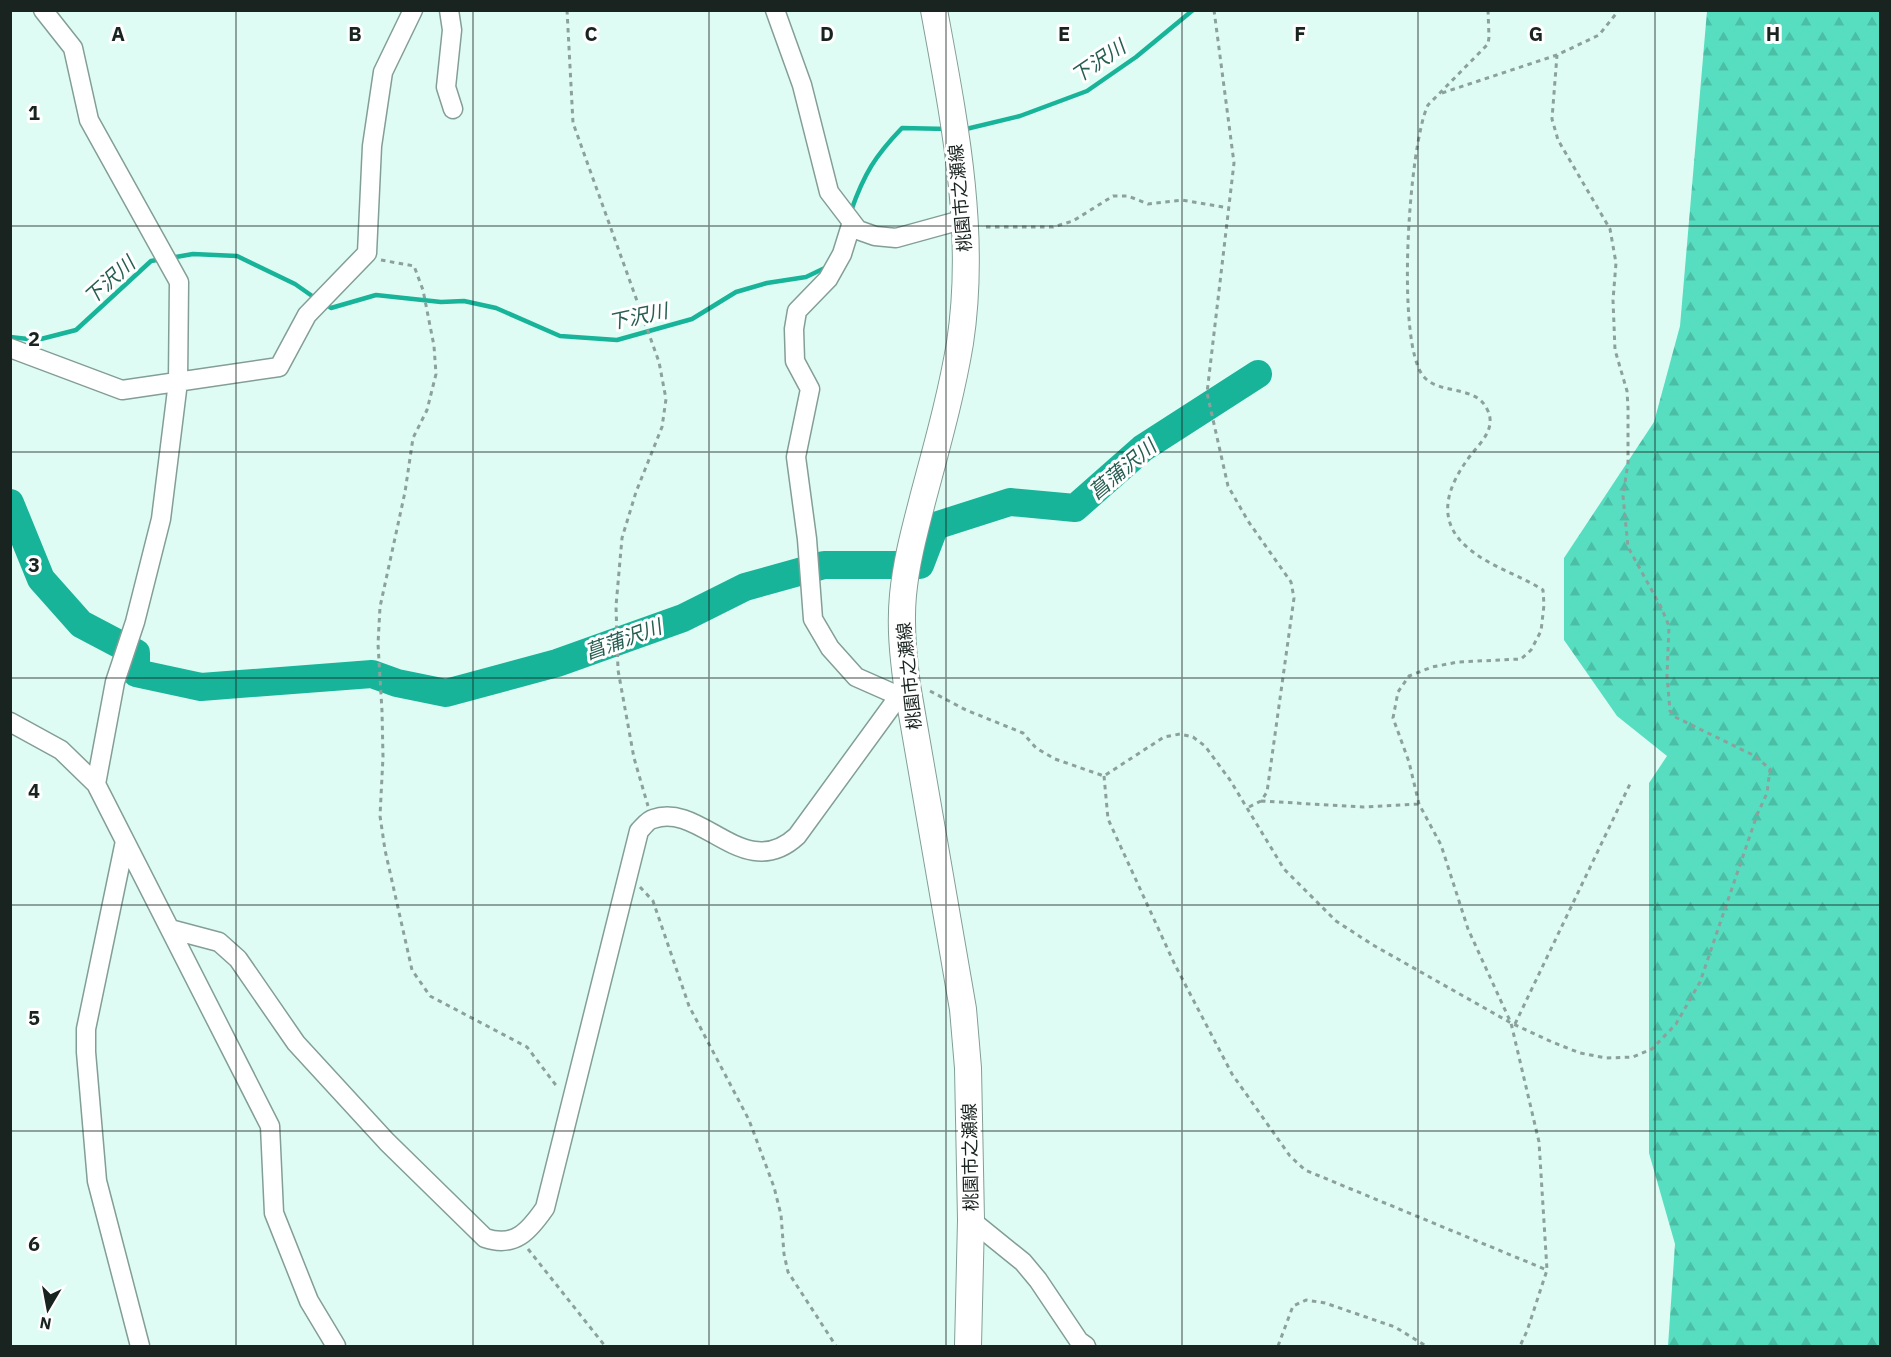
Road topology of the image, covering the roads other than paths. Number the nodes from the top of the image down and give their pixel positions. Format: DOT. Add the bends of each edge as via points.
graph roads {
  1 [pos="43,10"];
  2 [pos="413,10"];
  3 [pos="449,10"];
  4 [pos="775,10"];
  5 [pos="934,10"];
  6 [pos="453,109"];
  7 [pos="852,222"];
  8 [pos="965,223"];
  9 [pos="10,348"];
  10 [pos="178,382"];
  11 [pos="904,687"];
  12 [pos="10,722"];
  13 [pos="96,784"];
  14 [pos="124,841"];
  15 [pos="170,929"];
  16 [pos="971,1220"];
  17 [pos="140,1347"];
  18 [pos="336,1347"];
  19 [pos="968,1347"];
  20 [pos="1086,1347"];
  1 -- 10 [label="street" via="73,48 89,120 179,282"];
  2 -- 10 [label="street" via="383,72 372,146 367,253 307,315 279,367"];
  3 -- 6 [label="street" via="452,30 446,87"];
  4 -- 7 [label="street" via="802,85 829,192"];
  5 -- 8 [label="main road, 桃園市之瀬線"];
  7 -- 8 [label="street" via="858,230 874,236 896,238"];
  7 -- 11 [label="street" via="842,254 828,279 797,311 794,329 795,361 810,389 796,457 813,619 830,648 856,677"];
  8 -- 11 [label="main road, 桃園市之瀬線" via="965,304 954,380 908,555 901,637"];
  9 -- 10 [label="street" via="122,390"];
  10 -- 13 [label="street" via="160,519 135,622 115,682"];
  11 -- 15 [label="street" via="797,836 784,847 769,852 748,850 670,816 651,819 639,831 545,1209 530,1230 509,1241 485,1238 387,1142 296,1043 238,959 219,942"];
  11 -- 16 [label="main road, 桃園市之瀬線" via="963,1009"];
  12 -- 13 [label="street" via="61,750"];
  13 -- 14 [label="street"];
  14 -- 15 [label="street"];
  14 -- 17 [label="street" via="86,1029 86,1052 97,1181"];
  15 -- 18 [label="street" via="270,1126 274,1213 309,1301"];
  16 -- 19 [label="main road, 桃園市之瀬線"];
  16 -- 20 [label="street" via="1023,1262"];
}
